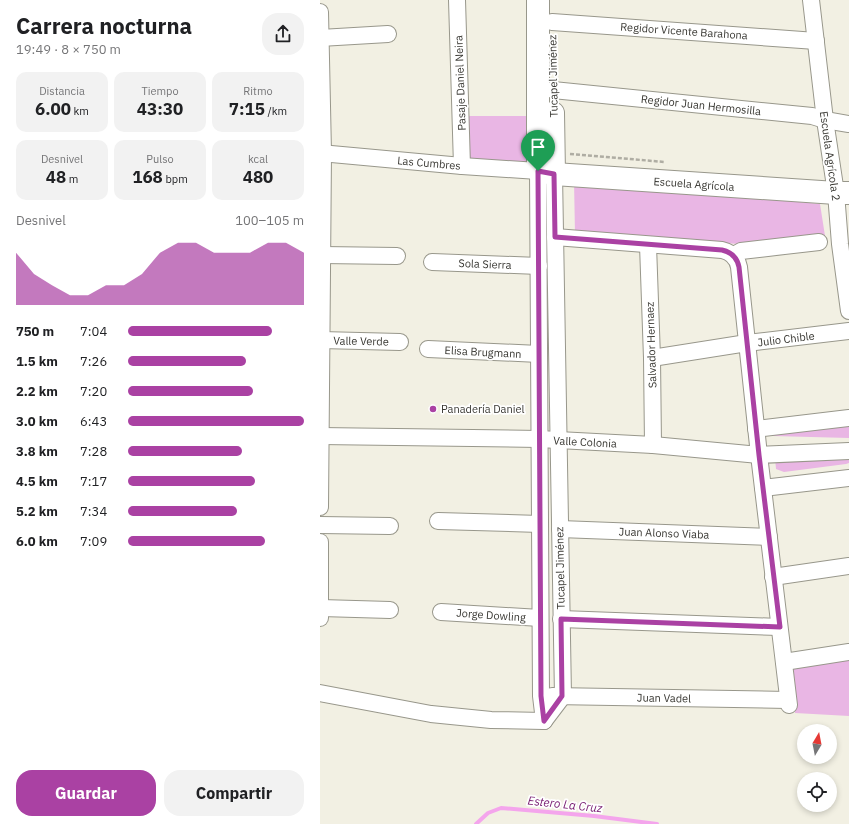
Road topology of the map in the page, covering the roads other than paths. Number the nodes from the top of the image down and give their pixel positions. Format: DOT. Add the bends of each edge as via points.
graph roads {
  1 [pos="457,0"];
  2 [pos="538,0"];
  3 [pos="551,0"];
  4 [pos="811,0"];
  5 [pos="320,12"];
  6 [pos="552,22"];
  7 [pos="388,34"];
  8 [pos="320,38"];
  9 [pos="816,41"];
  10 [pos="553,90"];
  11 [pos="825,120"];
  12 [pos="849,124"];
  13 [pos="321,153"];
  14 [pos="462,166"];
  15 [pos="546,173"];
  16 [pos="842,193"];
  17 [pos="555,237"];
  18 [pos="819,242"];
  19 [pos="845,244"];
  20 [pos="648,245"];
  21 [pos="322,255"];
  22 [pos="396,256"];
  23 [pos="734,256"];
  24 [pos="432,262"];
  25 [pos="539,266"];
  26 [pos="849,311"];
  27 [pos="849,331"];
  28 [pos="321,340"];
  29 [pos="400,342"];
  30 [pos="747,343"];
  31 [pos="428,349"];
  32 [pos="539,354"];
  33 [pos="652,358"];
  34 [pos="849,418"];
  35 [pos="756,429"];
  36 [pos="320,436"];
  37 [pos="540,439"];
  38 [pos="558,441"];
  39 [pos="653,445"];
  40 [pos="849,451"];
  41 [pos="759,455"];
  42 [pos="849,478"];
  43 [pos="763,488"];
  44 [pos="320,507"];
  45 [pos="438,521"];
  46 [pos="540,524"];
  47 [pos="320,525"];
  48 [pos="390,526"];
  49 [pos="560,529"];
  50 [pos="769,537"];
  51 [pos="320,542"];
  52 [pos="849,566"];
  53 [pos="773,577"];
  54 [pos="390,610"];
  55 [pos="441,612"];
  56 [pos="320,613"];
  57 [pos="540,618"];
  58 [pos="561,619"];
  59 [pos="780,627"];
  60 [pos="849,652"];
  61 [pos="784,662"];
  62 [pos="320,693"];
  63 [pos="541,696"];
  64 [pos="562,696"];
  65 [pos="544,721"];
  1 -- 14 [label="street, Pasaje Daniel Neira"];
  2 -- 15 [label="street, Tucapel Jiménez"];
  3 -- 6 [label="street, Tucapel Jiménez"];
  4 -- 9 [label="street, Escuela Agrícola 2"];
  5 -- 8 [label="street"];
  6 -- 9 [label="street, Regidor Vicente Barahona"];
  6 -- 10 [label="street, Tucapel Jiménez"];
  7 -- 8 [label="street"];
  8 -- 13 [label="street"];
  9 -- 11 [label="street, Escuela Agrícola 2"];
  10 -- 11 [label="street, Regidor Juan Hermosilla" via="812,116"];
  10 -- 15 [label="street, Tucapel Jiménez"];
  11 -- 12 [label="street, Regidor Juan Hermosilla"];
  11 -- 16 [label="street, Escuela Agrícola 2"];
  13 -- 14 [label="street, Las Cumbres"];
  13 -- 21 [label="street"];
  14 -- 15 [label="street, Las Cumbres"];
  15 -- 16 [label="street, Escuela Agrícola"];
  15 -- 17 [label="street, Tucapel Jiménez"];
  15 -- 25 [label="street, Tucapel Jiménez"];
  16 -- 19 [label="street, Escuela Agrícola 2"];
  17 -- 20 [label="street"];
  17 -- 38 [label="street, Tucapel Jiménez"];
  18 -- 23 [label="street" via="741,251"];
  19 -- 26 [label="street, Escuela Agrícola 2"];
  20 -- 23 [label="street" via="722,250"];
  20 -- 33 [label="street, Salvador Hernaez"];
  21 -- 22 [label="street"];
  21 -- 28 [label="street"];
  23 -- 30 [label="street" via="739,267"];
  24 -- 25 [label="street, Sola Sierra"];
  25 -- 32 [label="street, Tucapel Jiménez"];
  27 -- 30 [label="street, Julio Chible"];
  28 -- 29 [label="street, Valle Verde"];
  28 -- 36 [label="street"];
  30 -- 33 [label="street, Julio Chible"];
  30 -- 35 [label="street"];
  31 -- 32 [label="street, Elisa Brugmann"];
  32 -- 37 [label="street, Tucapel Jiménez"];
  33 -- 39 [label="street, Salvador Hernaez"];
  34 -- 35 [label="street"];
  35 -- 41 [label="street"];
  36 -- 37 [label="street, Valle Colonia"];
  36 -- 44 [label="street"];
  37 -- 38 [label="street, Valle Colonia"];
  37 -- 46 [label="street, Tucapel Jiménez"];
  38 -- 39 [label="street, Valle Colonia"];
  38 -- 49 [label="street, Tucapel Jiménez"];
  39 -- 41 [label="street, Valle Colonia"];
  40 -- 41 [label="street, Valle Colonia"];
  41 -- 43 [label="street"];
  42 -- 43 [label="street"];
  43 -- 50 [label="street"];
  45 -- 46 [label="street"];
  46 -- 57 [label="street, Tucapel Jiménez"];
  47 -- 48 [label="street"];
  49 -- 50 [label="street, Juan Alonso Viaba"];
  49 -- 58 [label="street, Tucapel Jiménez"];
  50 -- 53 [label="street"];
  51 -- 56 [label="street"];
  52 -- 53 [label="street"];
  53 -- 59 [label="street"];
  54 -- 56 [label="street"];
  55 -- 57 [label="street, Jorge Dowling"];
  57 -- 63 [label="street, Tucapel Jiménez"];
  58 -- 59 [label="street"];
  58 -- 64 [label="street, Tucapel Jiménez"];
  59 -- 61 [label="street"];
  60 -- 61 [label="street"];
  61 -- 64 [label="street, Juan Vadel" via="788,703"];
  62 -- 65 [label="street" via="431,714 491,720"];
  63 -- 64 [label="street, Juan Vadel"];
  63 -- 65 [label="street, Tucapel Jiménez"];
  64 -- 65 [label="street"];
}
